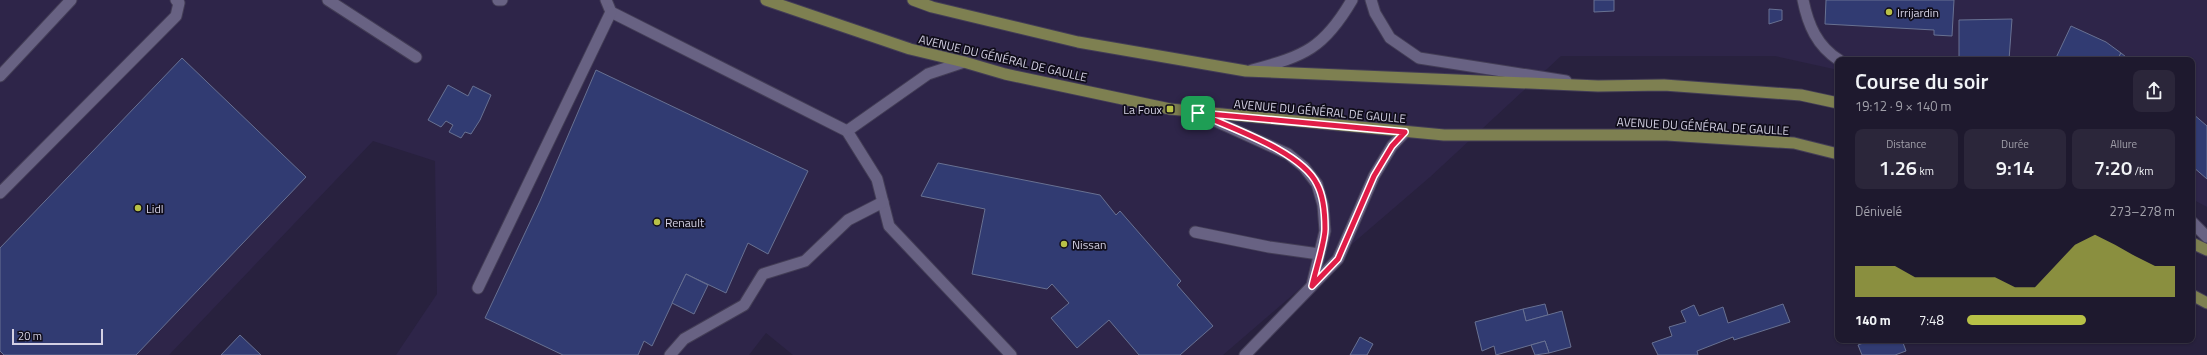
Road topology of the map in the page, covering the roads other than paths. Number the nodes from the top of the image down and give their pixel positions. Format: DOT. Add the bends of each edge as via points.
graph roads {
  1 [pos="71,0"];
  2 [pos="176,0"];
  3 [pos="328,0"];
  4 [pos="498,0"];
  5 [pos="502,0"];
  6 [pos="606,0"];
  7 [pos="766,0"];
  8 [pos="913,0"];
  9 [pos="1352,0"];
  10 [pos="1371,0"];
  11 [pos="1803,0"];
  12 [pos="611,12"];
  13 [pos="416,57"];
  14 [pos="1835,58"];
  15 [pos="964,62"];
  16 [pos="1246,71"];
  17 [pos="0,76"];
  18 [pos="1598,86"];
  19 [pos="1835,102"];
  20 [pos="1198,113"];
  21 [pos="848,131"];
  22 [pos="1405,132"];
  23 [pos="1835,153"];
  24 [pos="0,194"];
  25 [pos="883,202"];
  26 [pos="2195,225"];
  27 [pos="1195,232"];
  28 [pos="2207,237"];
  29 [pos="2195,244"];
  30 [pos="2207,250"];
  31 [pos="1319,254"];
  32 [pos="1312,286"];
  33 [pos="478,288"];
  34 [pos="2195,297"];
  35 [pos="2207,303"];
  36 [pos="670,355"];
  37 [pos="1011,355"];
  38 [pos="1246,355"];
  1 -- 17 [label="street"];
  2 -- 24 [label="street" via="179,2 176,16"];
  3 -- 13 [label="street"];
  4 -- 5 [label="street"];
  6 -- 12 [label="street"];
  7 -- 15 [label="main road, AVENUE DU GÉNÉRAL DE GAULLE" via="910,49"];
  8 -- 16 [label="main road" via="932,7 1078,42"];
  9 -- 16 [label="street" via="1322,42 1290,60"];
  10 -- 18 [label="street" via="1375,13 1390,38 1420,58"];
  11 -- 14 [label="street" via="1807,22 1826,52"];
  12 -- 21 [label="street"];
  12 -- 33 [label="street"];
  15 -- 20 [label="main road, AVENUE DU GÉNÉRAL DE GAULLE" via="1005,74"];
  15 -- 21 [label="street" via="928,74"];
  16 -- 18 [label="main road"];
  18 -- 19 [label="main road" via="1664,85 1712,88 1801,95"];
  20 -- 22 [label="main road, AVENUE DU GÉNÉRAL DE GAULLE"];
  20 -- 31 [label="street" via="1288,154 1304,167 1317,184 1323,205 1325,231"];
  21 -- 25 [label="street" via="877,179"];
  22 -- 23 [label="main road, AVENUE DU GÉNÉRAL DE GAULLE" via="1444,135 1667,135 1794,143"];
  22 -- 32 [label="street" via="1392,146 1374,176 1338,259"];
  25 -- 36 [label="street" via="848,220 805,261 763,274 744,305 684,339"];
  25 -- 37 [label="street" via="889,226"];
  26 -- 28 [label="street"];
  27 -- 31 [label="street"];
  29 -- 30 [label="main road"];
  31 -- 32 [label="street"];
  32 -- 38 [label="street"];
  34 -- 35 [label="main road"];
}
